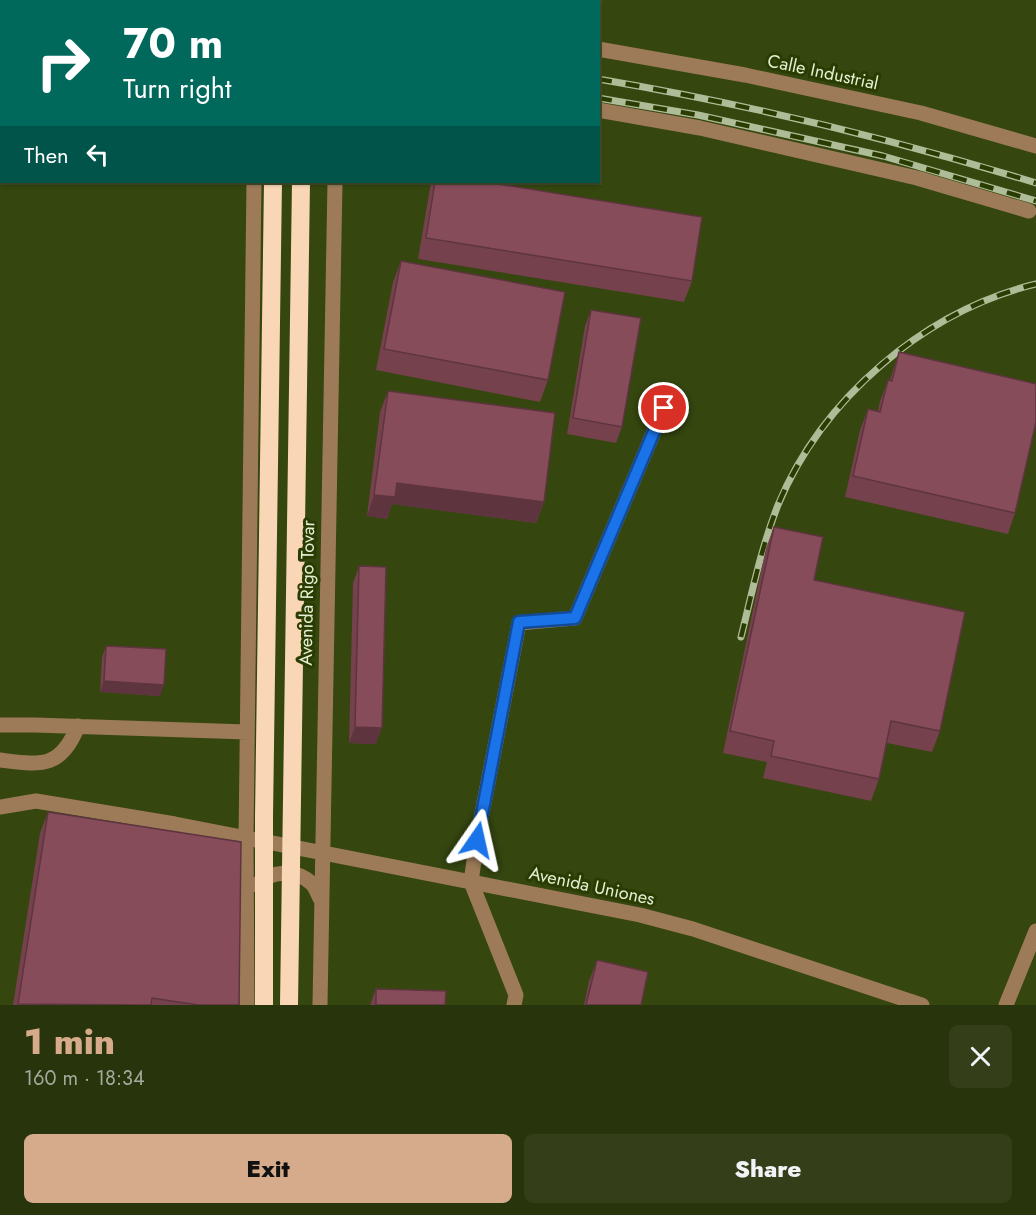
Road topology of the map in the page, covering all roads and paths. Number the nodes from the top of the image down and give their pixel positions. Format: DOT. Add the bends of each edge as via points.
graph roads {
  1 [pos="600,49"];
  2 [pos="600,110"];
  3 [pos="1036,146"];
  4 [pos="254,183"];
  5 [pos="273,183"];
  6 [pos="301,183"];
  7 [pos="335,183"];
  8 [pos="1029,211"];
  9 [pos="664,408"];
  10 [pos="0,725"];
  11 [pos="78,726"];
  12 [pos="247,732"];
  13 [pos="0,760"];
  14 [pos="0,807"];
  15 [pos="246,839"];
  16 [pos="324,854"];
  17 [pos="471,882"];
  18 [pos="323,906"];
  19 [pos="247,914"];
  20 [pos="1036,931"];
  21 [pos="247,1005"];
  22 [pos="264,1005"];
  23 [pos="289,1005"];
  24 [pos="320,1005"];
  25 [pos="514,1005"];
  26 [pos="922,1005"];
  27 [pos="1006,1005"];
  1 -- 3 [label="street, Calle Industrial" via="745,75 921,113"];
  2 -- 8 [label="street" via="700,128 905,175"];
  4 -- 12 [label="street"];
  5 -- 22 [label="highway, bridge"];
  6 -- 23 [label="highway, Avenida Rigo Tovar, bridge"];
  7 -- 16 [label="street, Avenida Rigo Tovar"];
  9 -- 17 [label="street" via="575,618 519,622"];
  10 -- 11 [label="street"];
  11 -- 12 [label="street"];
  11 -- 13 [label="street" via="70,745 59,757 45,762"];
  12 -- 15 [label="street"];
  14 -- 15 [label="street, Avenida Uniones" via="36,801"];
  15 -- 16 [label="street, Avenida Uniones"];
  15 -- 19 [label="street"];
  16 -- 17 [label="street, Avenida Uniones"];
  16 -- 18 [label="street, Avenida Rigo Tovar"];
  17 -- 25 [label="street" via="516,995"];
  17 -- 26 [label="street, Avenida Uniones" via="693,929"];
  18 -- 19 [label="street" via="314,885 304,877 280,873 257,883"];
  18 -- 24 [label="street, Avenida Rigo Tovar"];
  19 -- 21 [label="street"];
  20 -- 27 [label="street"];
}
